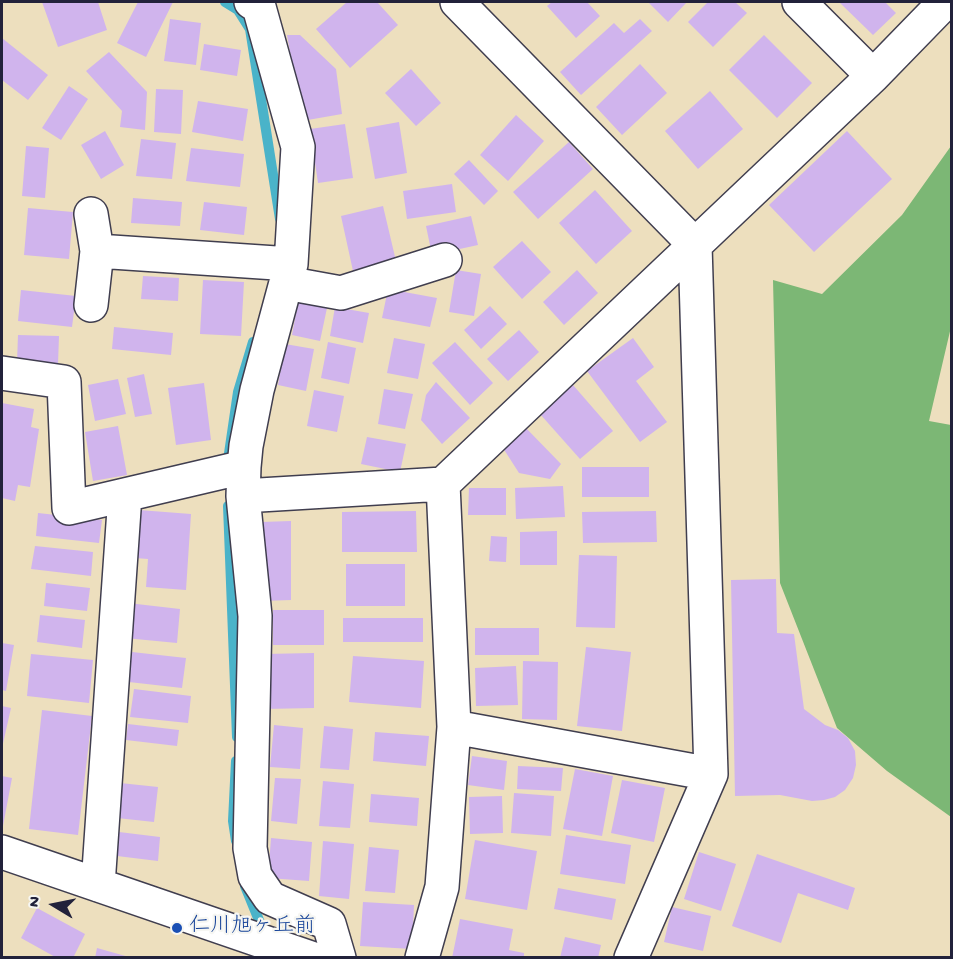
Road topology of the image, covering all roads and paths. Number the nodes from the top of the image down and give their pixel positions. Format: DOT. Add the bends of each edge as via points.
graph roads {
  1 [pos="251,2"];
  2 [pos="457,2"];
  3 [pos="799,2"];
  4 [pos="945,2"];
  5 [pos="873,76"];
  6 [pos="91,214"];
  7 [pos="695,244"];
  8 [pos="97,251"];
  9 [pos="445,260"];
  10 [pos="288,270"];
  11 [pos="91,305"];
  12 [pos="2,373"];
  13 [pos="244,482"];
  14 [pos="443,484"];
  15 [pos="125,495"];
  16 [pos="454,727"];
  17 [pos="711,774"];
  18 [pos="2,852"];
  19 [pos="98,885"];
  20 [pos="303,955"];
  21 [pos="339,957"];
  22 [pos="422,957"];
  23 [pos="633,957"];
  1 -- 10 [label="street" via="259,7 298,147"];
  2 -- 7 [label="street"];
  3 -- 5 [label="street"];
  4 -- 5 [label="street"];
  5 -- 7 [label="street"];
  6 -- 8 [label="street"];
  7 -- 14 [label="street"];
  7 -- 17 [label="street"];
  8 -- 10 [label="street" via="252,261"];
  8 -- 11 [label="street"];
  9 -- 10 [label="street" via="341,293"];
  10 -- 13 [label="street" via="257,390 246,446"];
  12 -- 15 [label="street" via="64,382 69,508"];
  13 -- 14 [label="street"];
  13 -- 15 [label="street"];
  13 -- 21 [label="street" via="255,616 250,848 255,876 270,898 329,924"];
  14 -- 16 [label="street"];
  15 -- 19 [label="street"];
  16 -- 17 [label="street"];
  16 -- 22 [label="street" via="442,887"];
  17 -- 23 [label="street"];
  18 -- 19 [label="street"];
  19 -- 20 [label="street"];
}
